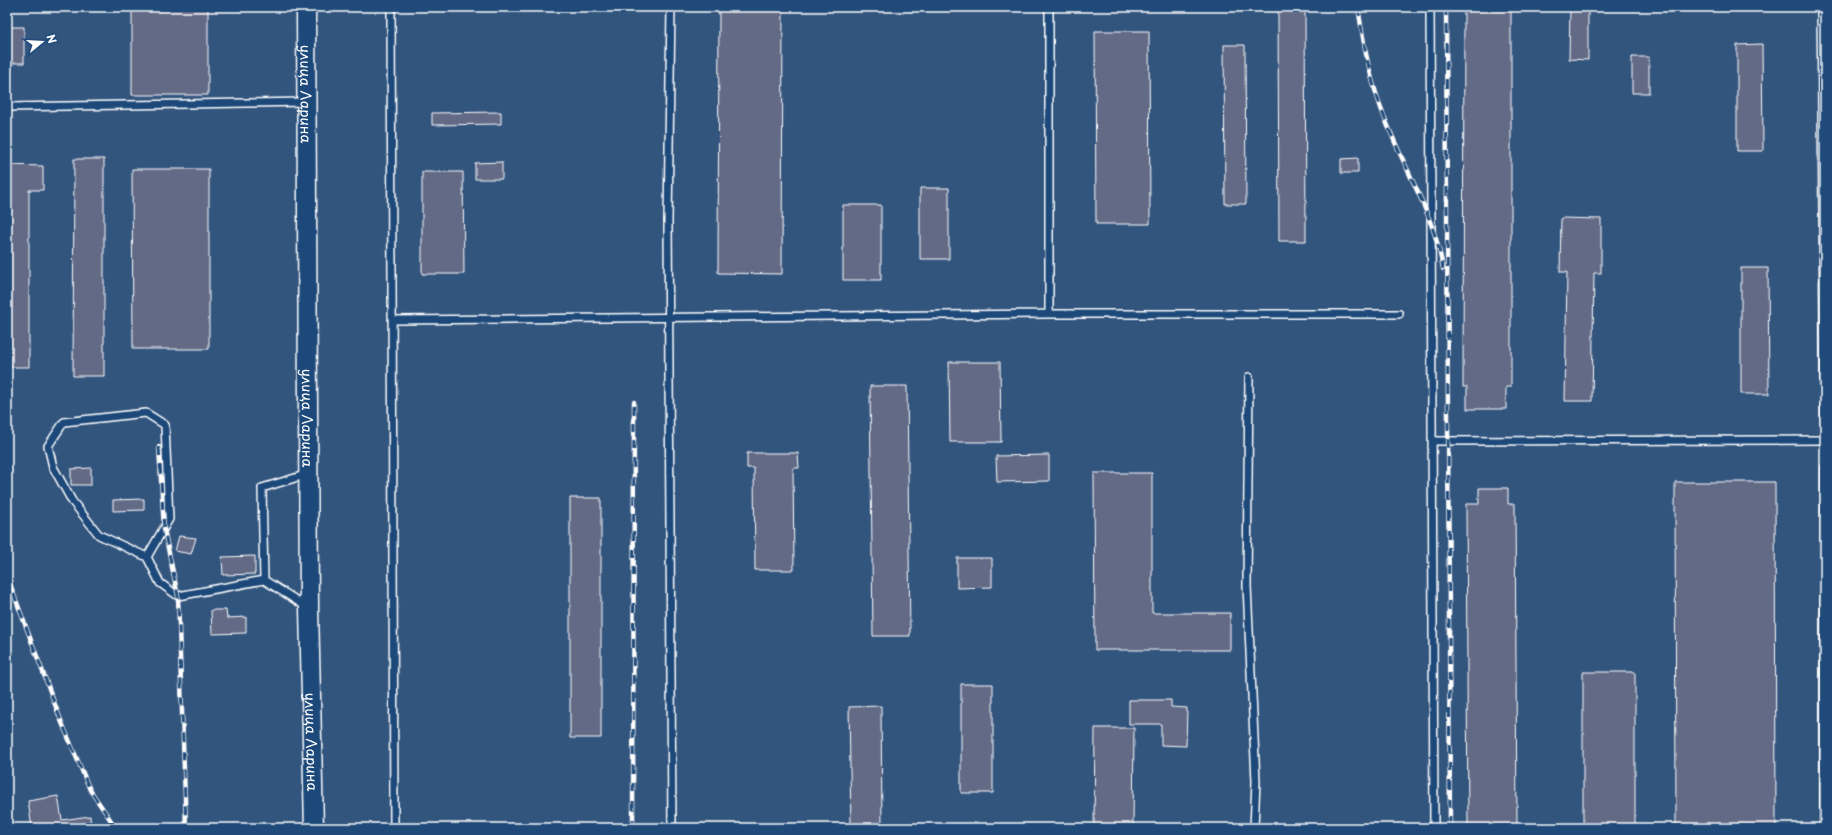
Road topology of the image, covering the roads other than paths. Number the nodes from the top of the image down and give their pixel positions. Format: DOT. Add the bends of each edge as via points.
graph roads {
  1 [pos="306,7"];
  2 [pos="391,7"];
  3 [pos="671,7"];
  4 [pos="1048,7"];
  5 [pos="1430,7"];
  6 [pos="1821,7"];
  7 [pos="306,102"];
  8 [pos="7,107"];
  9 [pos="1049,314"];
  10 [pos="1399,314"];
  11 [pos="669,316"];
  12 [pos="392,320"];
  13 [pos="1249,376"];
  14 [pos="1825,423"];
  15 [pos="1825,440"];
  16 [pos="1432,441"];
  17 [pos="1825,467"];
  18 [pos="308,474"];
  19 [pos="147,557"];
  20 [pos="264,580"];
  21 [pos="309,608"];
  22 [pos="1824,703"];
  23 [pos="314,828"];
  24 [pos="394,828"];
  25 [pos="672,828"];
  26 [pos="1254,828"];
  27 [pos="1434,828"];
  28 [pos="1824,828"];
  1 -- 7 [label="street, улица Ларина"];
  2 -- 12 [label="lane"];
  3 -- 11 [label="lane"];
  4 -- 9 [label="lane"];
  5 -- 16 [label="lane"];
  6 -- 14 [label="lane"];
  7 -- 8 [label="lane"];
  7 -- 18 [label="street, улица Ларина"];
  9 -- 10 [label="lane"];
  9 -- 11 [label="lane"];
  11 -- 12 [label="lane"];
  11 -- 25 [label="lane"];
  12 -- 24 [label="lane"];
  13 -- 26 [label="lane" via="1247,586 1256,781"];
  15 -- 16 [label="lane"];
  16 -- 27 [label="lane"];
  17 -- 22 [label="lane"];
  18 -- 20 [label="lane" via="262,488"];
  18 -- 21 [label="street, улица Ларина"];
  19 -- 19 [label="lane" via="169,519 165,425 146,413 64,422 48,446 53,467 72,501 99,535"];
  19 -- 20 [label="lane" via="160,583 178,596"];
  20 -- 21 [label="lane"];
  21 -- 23 [label="street, улица Ларина"];
  22 -- 28 [label="lane"];
}
